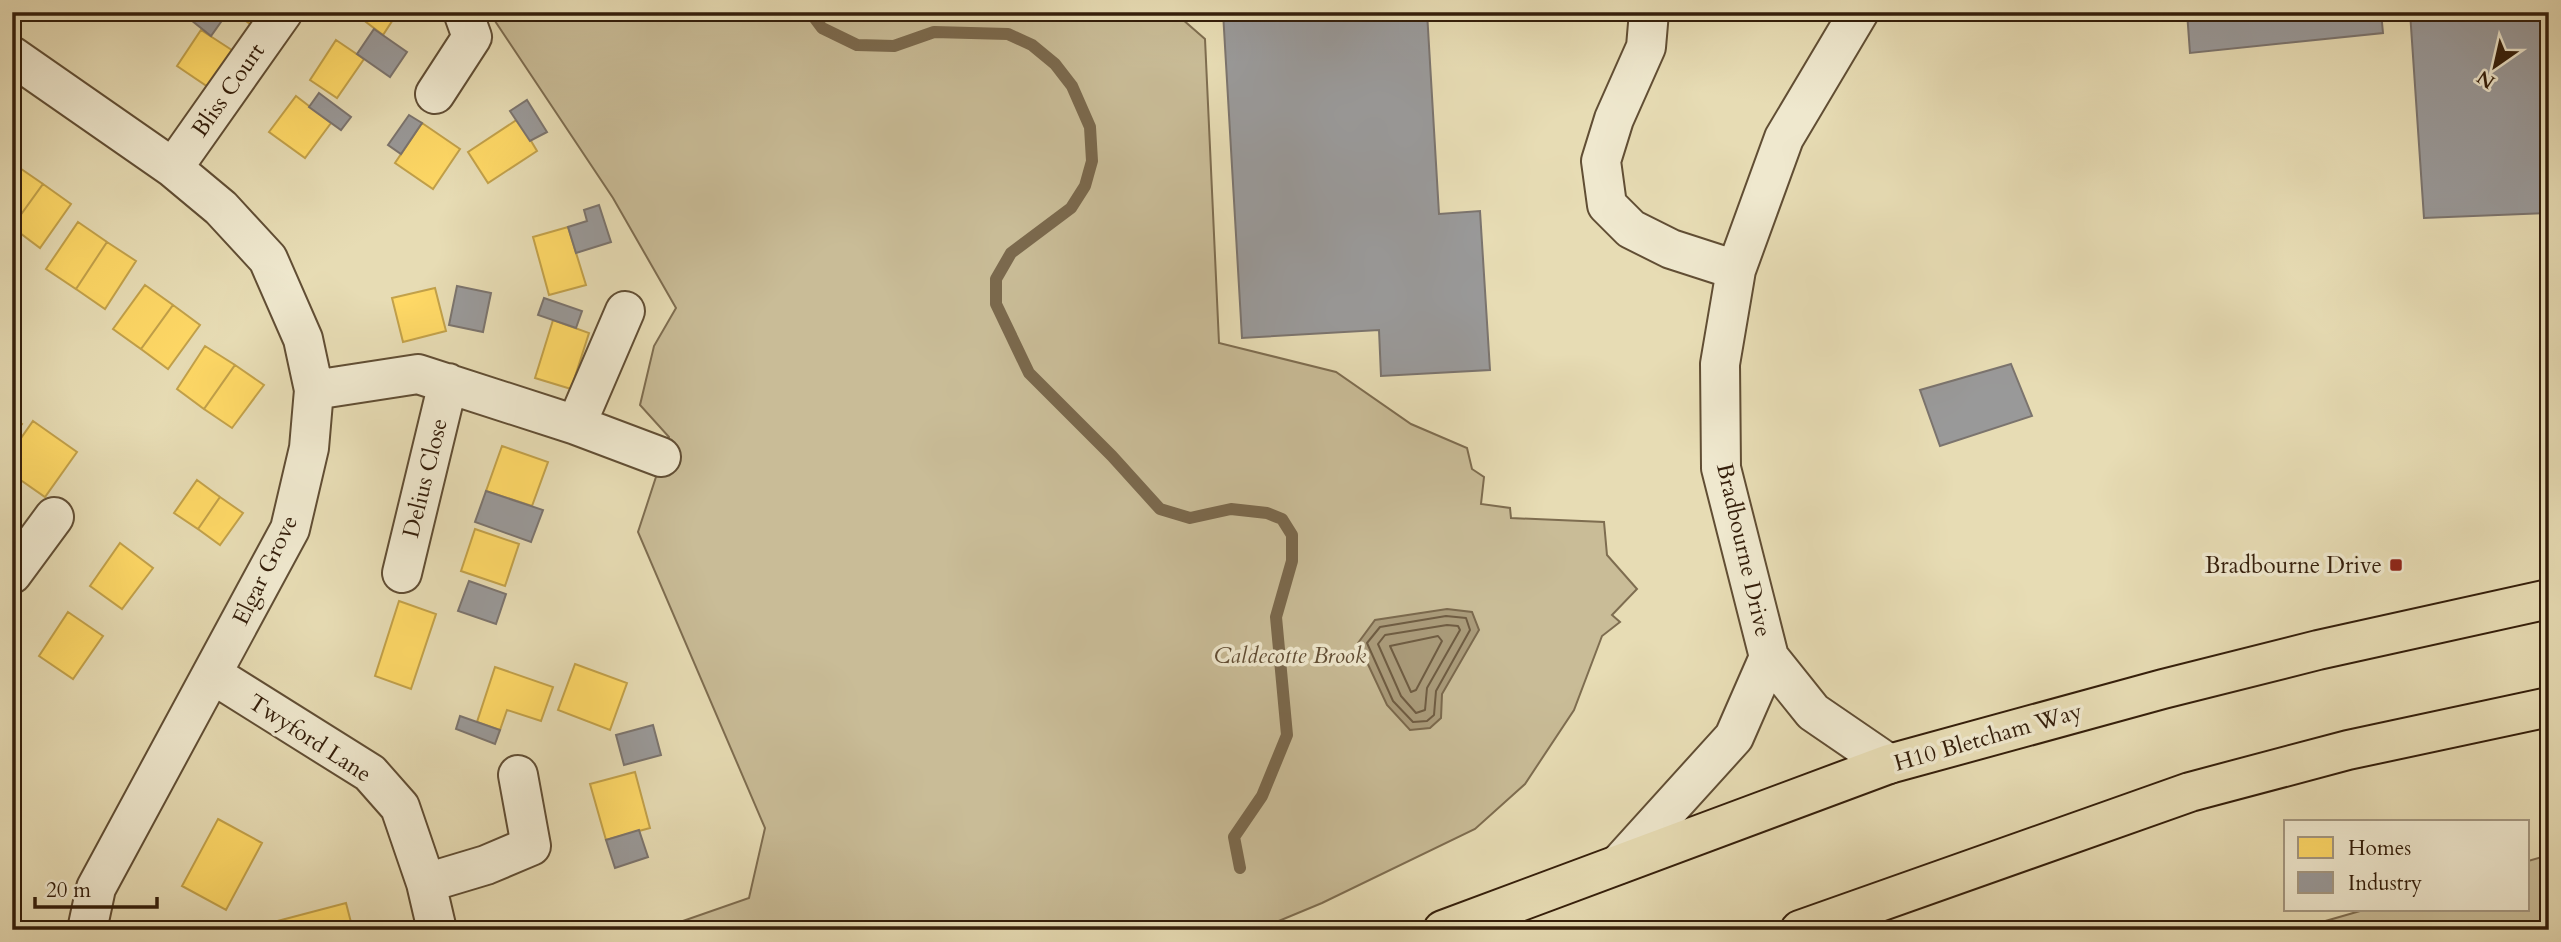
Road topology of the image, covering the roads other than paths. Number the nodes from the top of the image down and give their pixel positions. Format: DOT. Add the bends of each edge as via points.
graph roads {
  1 [pos="283,12"];
  2 [pos="463,12"];
  3 [pos="1649,12"];
  4 [pos="1859,12"];
  5 [pos="12,56"];
  6 [pos="435,94"];
  7 [pos="173,168"];
  8 [pos="1736,270"];
  9 [pos="625,311"];
  10 [pos="448,383"];
  11 [pos="314,390"];
  12 [pos="576,425"];
  13 [pos="661,457"];
  14 [pos="54,517"];
  15 [pos="16,560"];
  16 [pos="402,573"];
  17 [pos="2549,599"];
  18 [pos="1769,657"];
  19 [pos="212,674"];
  20 [pos="2549,707"];
  21 [pos="1889,764"];
  22 [pos="517,775"];
  23 [pos="1619,864"];
  24 [pos="426,883"];
  25 [pos="87,930"];
  26 [pos="437,930"];
  27 [pos="1443,930"];
  28 [pos="1800,930"];
  1 -- 7 [label="street, Bliss Court"];
  2 -- 6 [label="street" via="472,37"];
  3 -- 8 [label="street" via="1646,47 1601,161 1607,205 1631,229 1671,249"];
  4 -- 8 [label="street, Bradbourne Drive" via="1784,138"];
  5 -- 7 [label="street, Elgar Grove"];
  7 -- 11 [label="street, Elgar Grove" via="221,208 268,259 303,339"];
  8 -- 18 [label="street, Bradbourne Drive" via="1720,364 1721,468"];
  9 -- 12 [label="street"];
  10 -- 11 [label="street" via="418,373"];
  10 -- 12 [label="street"];
  10 -- 16 [label="street, Delius Close"];
  11 -- 19 [label="street, Elgar Grove" via="309,448 290,529"];
  12 -- 13 [label="street"];
  14 -- 15 [label="street"];
  17 -- 21 [label="highway, H10 Bletcham Way" via="2318,650"];
  18 -- 21 [label="street, Bradbourne Drive" via="1813,712"];
  18 -- 23 [label="street, Bradbourne Drive" via="1734,737"];
  19 -- 24 [label="street, Twyford Lane" via="370,773 400,807"];
  19 -- 25 [label="street, Elgar Grove" via="96,888"];
  20 -- 28 [label="highway" via="2348,750 2190,792"];
  21 -- 23 [label="highway, H10 Bletcham Way"];
  22 -- 24 [label="street" via="531,846"];
  23 -- 27 [label="highway, H10 Bletcham Way"];
  24 -- 26 [label="street, Twyford Lane"];
}
